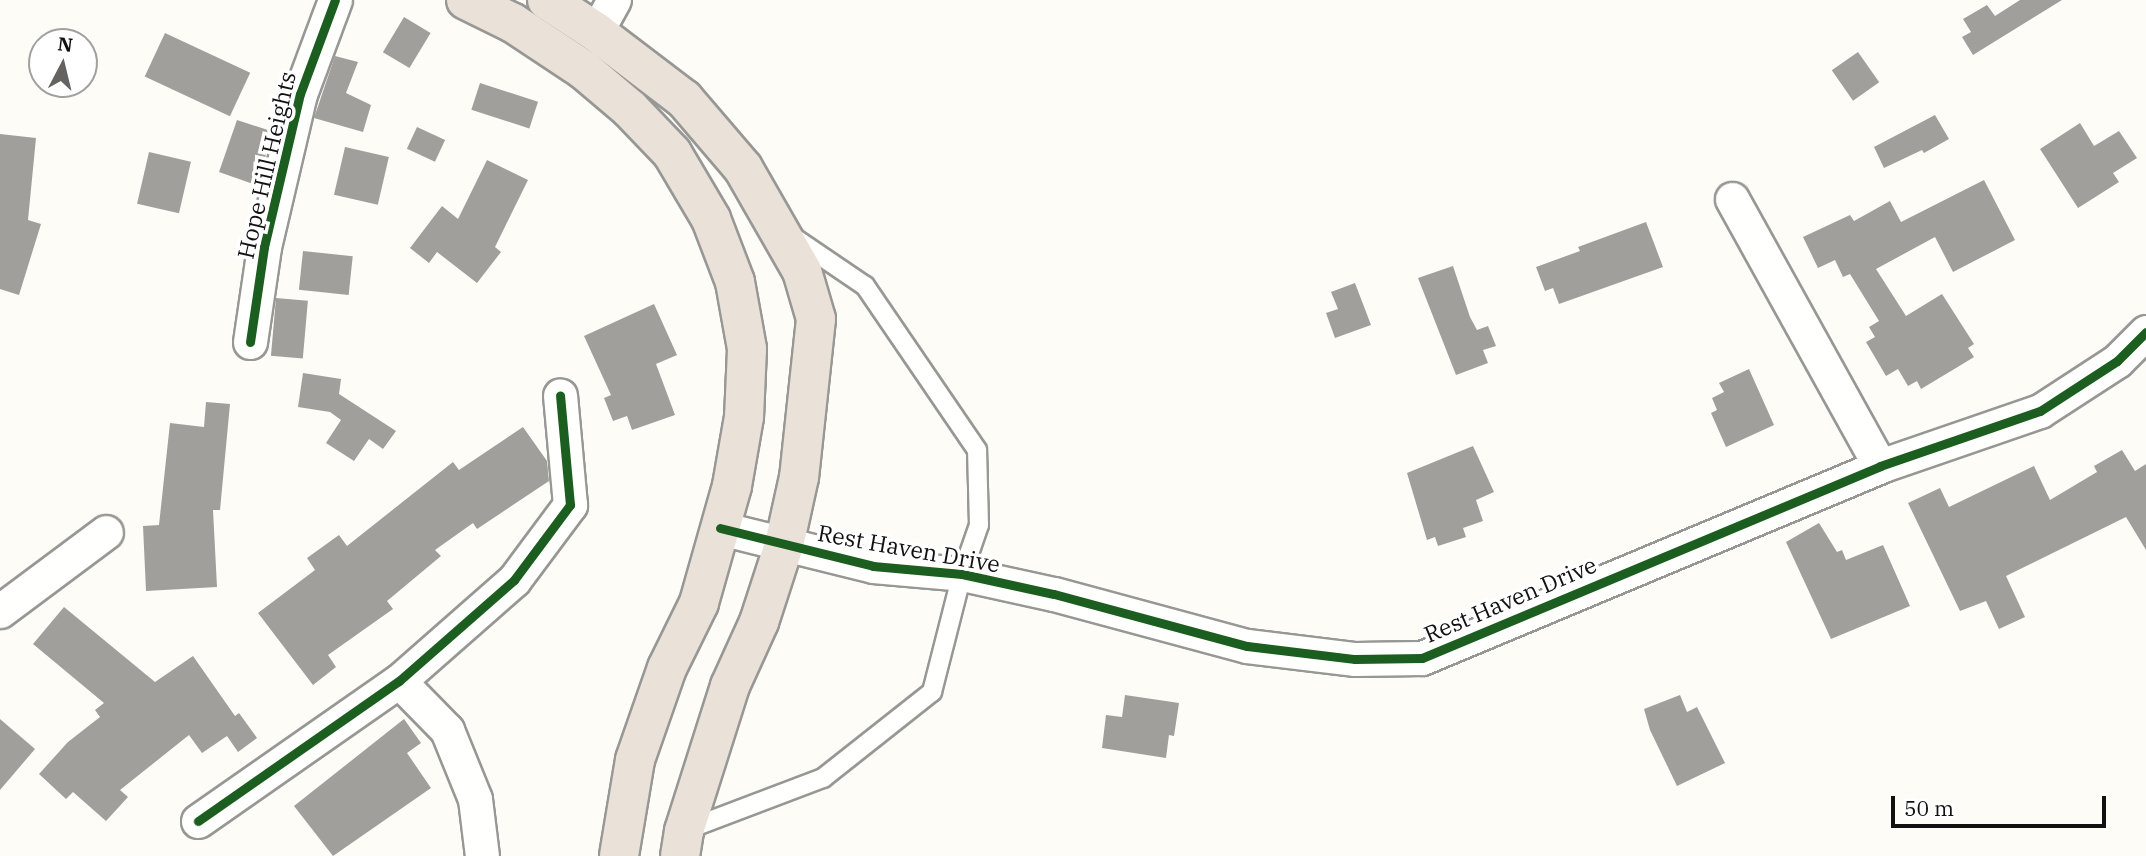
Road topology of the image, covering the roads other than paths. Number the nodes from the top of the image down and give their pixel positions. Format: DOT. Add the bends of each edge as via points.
graph roads {
  1 [pos="335,0"];
  2 [pos="466,0"];
  3 [pos="547,0"];
  4 [pos="605,16"];
  5 [pos="1732,200"];
  6 [pos="779,228"];
  7 [pos="2146,332"];
  8 [pos="250,342"];
  9 [pos="560,395"];
  10 [pos="1880,466"];
  11 [pos="720,528"];
  12 [pos="106,532"];
  13 [pos="785,545"];
  14 [pos="962,574"];
  15 [pos="0,611"];
  16 [pos="399,681"];
  17 [pos="198,821"];
  18 [pos="682,843"];
  19 [pos="482,856"];
  20 [pos="619,856"];
  1 -- 8 [label="street, Hope Hill Heights" via="300,94 264,247"];
  2 -- 11 [label="highway" via="513,23 630,109 672,153 711,219 734,282 747,349 744,417"];
  3 -- 4 [label="highway"];
  4 -- 6 [label="highway" via="743,168"];
  5 -- 10 [label="street"];
  6 -- 13 [label="highway" via="802,271 816,319 799,477"];
  6 -- 14 [label="lane" via="865,286 977,450 979,525"];
  7 -- 10 [label="street, Rest Haven Drive" via="2117,361 2040,411"];
  9 -- 16 [label="street" via="570,505 514,580"];
  10 -- 14 [label="street, Rest Haven Drive" via="1422,658 1355,659 1247,646"];
  11 -- 13 [label="street, Rest Haven Drive"];
  11 -- 20 [label="highway" via="699,603 667,668 635,760"];
  12 -- 15 [label="street"];
  13 -- 14 [label="street, Rest Haven Drive" via="873,566"];
  13 -- 18 [label="highway" via="759,622 730,686"];
  14 -- 18 [label="lane" via="932,692 823,778"];
  16 -- 17 [label="street"];
  16 -- 19 [label="street" via="447,730 475,799"];
}
